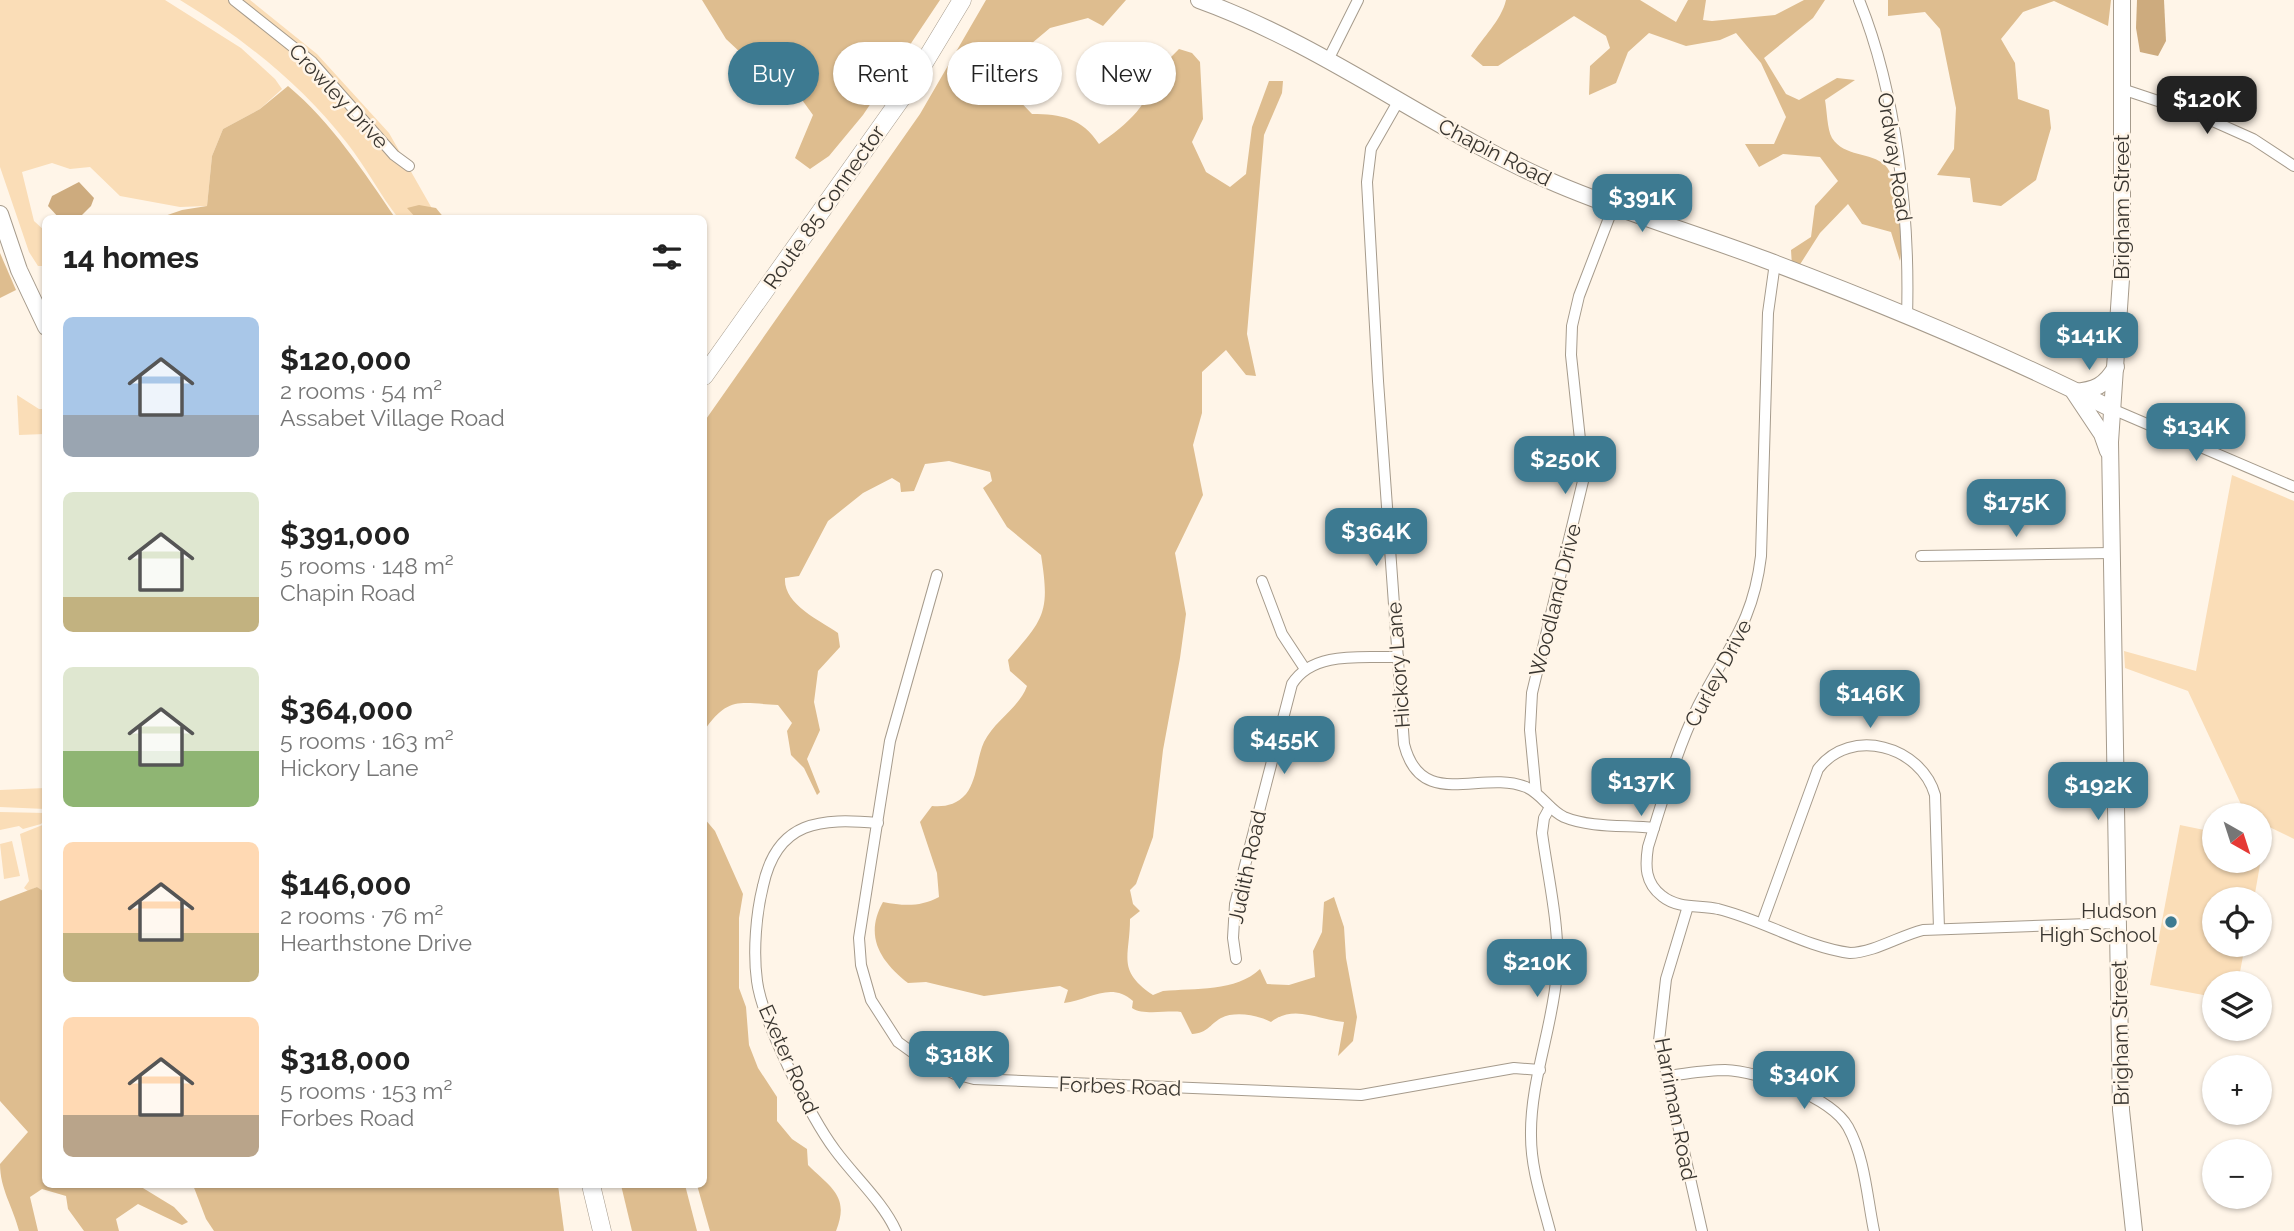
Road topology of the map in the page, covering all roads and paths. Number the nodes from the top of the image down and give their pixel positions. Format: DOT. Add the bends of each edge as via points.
graph roads {
  1 [pos="234,0"];
  2 [pos="962,0"];
  3 [pos="1199,0"];
  4 [pos="1358,0"];
  5 [pos="1859,0"];
  6 [pos="2122,0"];
  7 [pos="1329,58"];
  8 [pos="2122,89"];
  9 [pos="1399,100"];
  10 [pos="410,166"];
  11 [pos="2294,166"];
  12 [pos="1614,205"];
  13 [pos="0,214"];
  14 [pos="1775,263"];
  15 [pos="1907,317"];
  16 [pos="42,319"];
  17 [pos="2116,367"];
  18 [pos="707,372"];
  19 [pos="2074,392"];
  20 [pos="2112,409"];
  21 [pos="2110,456"];
  22 [pos="2294,487"];
  23 [pos="2111,553"];
  24 [pos="1921,556"];
  25 [pos="937,575"];
  26 [pos="1262,581"];
  27 [pos="1398,657"];
  28 [pos="1305,669"];
  29 [pos="1536,793"];
  30 [pos="1550,807"];
  31 [pos="878,822"];
  32 [pos="1654,828"];
  33 [pos="1688,906"];
  34 [pos="1762,923"];
  35 [pos="2118,923"];
  36 [pos="1939,929"];
  37 [pos="1236,959"];
  38 [pos="1540,1070"];
  39 [pos="1666,1076"];
  40 [pos="592,1188"];
  41 [pos="602,1231"];
  42 [pos="896,1231"];
  43 [pos="1550,1231"];
  44 [pos="1702,1231"];
  45 [pos="1874,1231"];
  46 [pos="2134,1231"];
  1 -- 10 [label="street, Crowley Drive" via="312,62 394,156"];
  2 -- 18 [label="main road, Route 85 Connector" via="910,86"];
  3 -- 7 [label="street, Chapin Road" via="1266,26"];
  4 -- 7 [label="street"];
  5 -- 15 [label="street, Ordway Road" via="1876,43 1906,216"];
  6 -- 8 [label="street, Brigham Street"];
  7 -- 9 [label="street, Chapin Road"];
  8 -- 11 [label="street" via="2214,121"];
  8 -- 17 [label="street, Brigham Street" via="2122,264"];
  9 -- 12 [label="street, Chapin Road" via="1498,158"];
  9 -- 27 [label="street, Hickory Lane" via="1371,149 1367,182"];
  12 -- 14 [label="street, Chapin Road"];
  12 -- 29 [label="street, Woodland Drive" via="1572,326 1584,477 1532,693"];
  13 -- 16 [label="street"];
  14 -- 15 [label="street, Chapin Road"];
  14 -- 32 [label="street, Curley Drive" via="1768,313 1757,588 1745,623 1691,721"];
  15 -- 19 [label="street, Chapin Road"];
  17 -- 19 [label="street" via="2109,380 2095,390"];
  17 -- 20 [label="street, Brigham Street"];
  19 -- 20 [label="street, Chapin Road"];
  19 -- 21 [label="street, Brigham Street" via="2102,434"];
  20 -- 21 [label="street, Brigham Street"];
  20 -- 22 [label="street, Chapin Road"];
  21 -- 23 [label="street, Brigham Street"];
  23 -- 24 [label="street"];
  23 -- 35 [label="street, Brigham Street"];
  25 -- 31 [label="street, Forbes Road" via="890,741"];
  26 -- 28 [label="street" via="1282,634"];
  27 -- 28 [label="street" via="1331,660"];
  27 -- 29 [label="street, Hickory Lane" via="1404,744 1415,770 1442,784 1507,783"];
  28 -- 37 [label="street, Judith Road" via="1288,696 1235,904"];
  29 -- 30 [label="street, Hickory Lane"];
  30 -- 32 [label="street, Hickory Lane" via="1573,820"];
  30 -- 38 [label="street" via="1542,833 1557,971"];
  31 -- 38 [label="street, Forbes Road" via="859,938 865,985 898,1042 955,1074 1006,1081 1361,1095 1514,1069"];
  31 -- 42 [label="street, Exeter Road" via="834,819 814,823 779,848 766,871 760,898 757,981 763,1007 824,1135"];
  32 -- 33 [label="street, Curley Drive" via="1646,857 1649,881 1664,898"];
  33 -- 34 [label="street, Curley Drive"];
  33 -- 39 [label="street, Harriman Road" via="1662,999 1659,1041"];
  34 -- 36 [label="street, Curley Drive" via="1850,954 1900,936"];
  34 -- 36 [label="street" via="1818,769 1827,757 1856,744 1898,754 1913,762 1931,782"];
  35 -- 36 [label="street, Curley Drive"];
  35 -- 46 [label="street, Brigham Street" via="2123,1132"];
  38 -- 43 [label="street" via="1531,1138"];
  39 -- 44 [label="street, Harriman Road"];
  39 -- 45 [label="street" via="1725,1070 1743,1073 1829,1106 1854,1139"];
  40 -- 41 [label="main road"];
}
